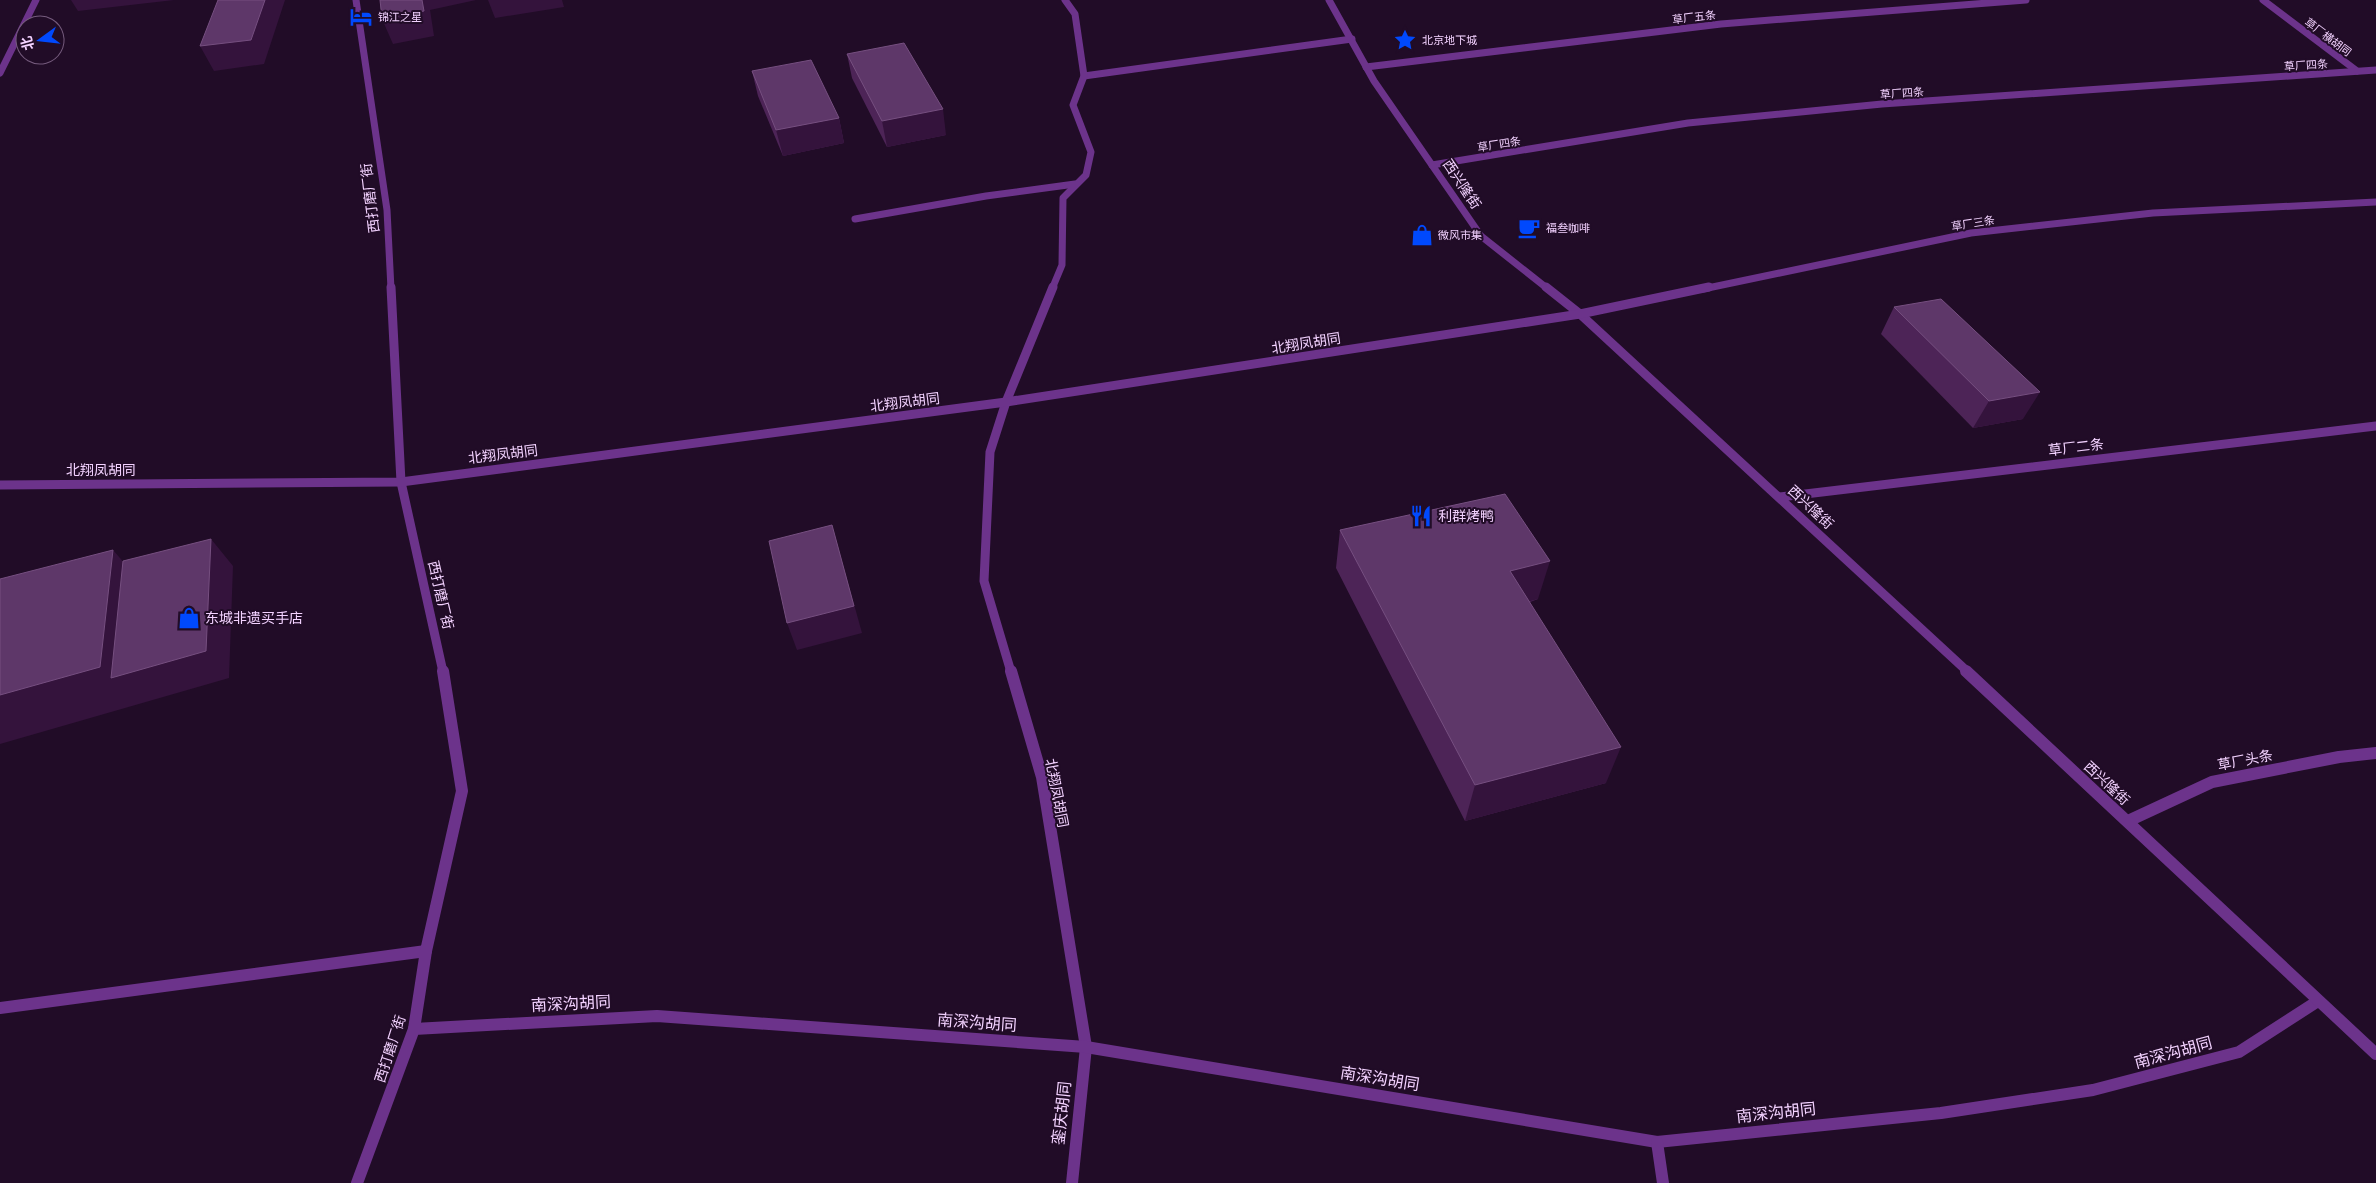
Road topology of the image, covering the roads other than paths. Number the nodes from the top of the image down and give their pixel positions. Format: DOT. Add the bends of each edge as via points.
graph roads {
  1 [pos="36,0"];
  2 [pos="356,0"];
  3 [pos="1065,0"];
  4 [pos="1329,0"];
  5 [pos="2026,0"];
  6 [pos="2263,0"];
  7 [pos="1352,39"];
  8 [pos="1366,67"];
  9 [pos="2376,70"];
  10 [pos="2357,71"];
  11 [pos="0,73"];
  12 [pos="1084,76"];
  13 [pos="1432,165"];
  14 [pos="1075,184"];
  15 [pos="2376,202"];
  16 [pos="855,219"];
  17 [pos="1580,314"];
  18 [pos="1006,402"];
  19 [pos="2376,426"];
  20 [pos="401,482"];
  21 [pos="0,485"];
  22 [pos="1780,497"];
  23 [pos="2376,754"];
  24 [pos="2128,821"];
  25 [pos="426,951"];
  26 [pos="2318,1000"];
  27 [pos="0,1008"];
  28 [pos="414,1030"];
  29 [pos="1086,1047"];
  30 [pos="2376,1054"];
  31 [pos="1657,1142"];
  32 [pos="357,1183"];
  33 [pos="1072,1183"];
  34 [pos="1663,1183"];
  1 -- 11 [label="street"];
  2 -- 20 [label="street, 西打磨厂街" via="387,210"];
  3 -- 12 [label="street" via="1075,14"];
  4 -- 7 [label="street, 西兴隆街"];
  5 -- 8 [label="street, 草厂五条" via="1722,24"];
  6 -- 10 [label="street, 草厂横胡同"];
  7 -- 8 [label="street, 西兴隆街"];
  7 -- 12 [label="street"];
  8 -- 13 [label="street, 西兴隆街"];
  9 -- 10 [label="street, 草厂四条"];
  10 -- 13 [label="street, 草厂四条" via="1882,104 1707,121"];
  12 -- 14 [label="street, 北翔凤胡同" via="1073,105 1091,152 1086,175"];
  13 -- 17 [label="street, 西兴隆街" via="1481,236"];
  14 -- 16 [label="street"];
  14 -- 18 [label="street, 北翔凤胡同" via="1063,198 1062,265"];
  15 -- 17 [label="street, 草厂三条" via="2153,213 1971,234"];
  17 -- 18 [label="street, 北翔凤胡同"];
  17 -- 22 [label="street, 西兴隆街"];
  18 -- 20 [label="street, 北翔凤胡同"];
  18 -- 29 [label="street, 北翔凤胡同" via="990,452 984,581 1042,778"];
  19 -- 22 [label="street, 草厂二条"];
  20 -- 21 [label="street, 北翔凤胡同"];
  20 -- 25 [label="street, 西打磨厂街" via="441,659 462,791"];
  22 -- 24 [label="street, 西兴隆街"];
  23 -- 24 [label="street, 草厂头条" via="2212,782"];
  24 -- 26 [label="street, 西兴隆街"];
  25 -- 27 [label="street"];
  25 -- 28 [label="street, 西打磨厂街"];
  26 -- 30 [label="street, 西兴隆街"];
  26 -- 31 [label="street, 南深沟胡同" via="2239,1052 2093,1090 1941,1113"];
  28 -- 29 [label="street, 南深沟胡同" via="657,1016"];
  28 -- 32 [label="street, 西打磨厂街"];
  29 -- 31 [label="street, 南深沟胡同"];
  29 -- 33 [label="street, 銮庆胡同"];
  31 -- 34 [label="street"];
}
